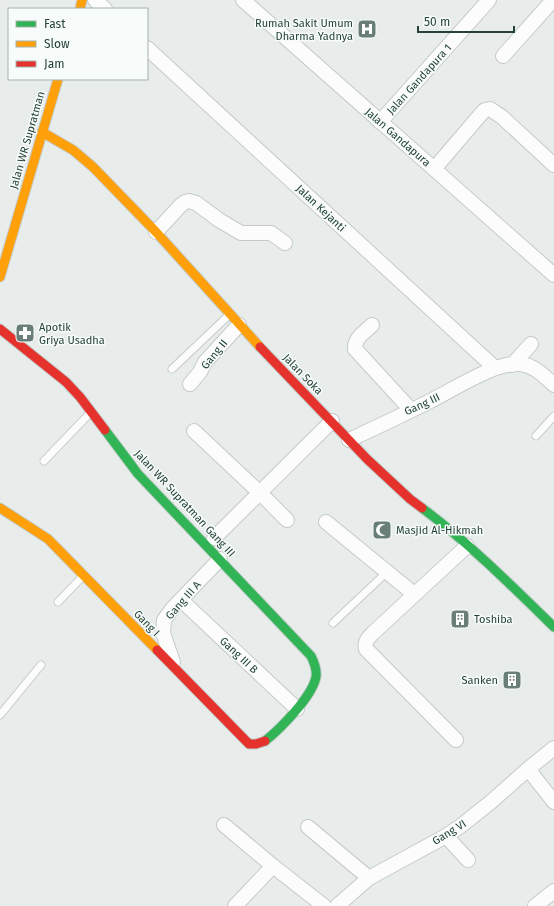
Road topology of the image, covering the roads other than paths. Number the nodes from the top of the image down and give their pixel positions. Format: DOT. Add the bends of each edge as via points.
graph roads {
  1 [pos="95,0"];
  2 [pos="243,0"];
  3 [pos="489,0"];
  4 [pos="553,0"];
  5 [pos="104,8"];
  6 [pos="148,49"];
  7 [pos="503,56"];
  8 [pos="58,80"];
  9 [pos="380,122"];
  10 [pos="42,132"];
  11 [pos="554,165"];
  12 [pos="434,169"];
  13 [pos="156,232"];
  14 [pos="285,242"];
  15 [pos="554,274"];
  16 [pos="0,277"];
  17 [pos="229,314"];
  18 [pos="239,325"];
  19 [pos="372,325"];
  20 [pos="0,329"];
  21 [pos="531,344"];
  22 [pos="512,365"];
  23 [pos="495,368"];
  24 [pos="172,370"];
  25 [pos="190,384"];
  26 [pos="554,385"];
  27 [pos="411,410"];
  28 [pos="91,412"];
  29 [pos="554,416"];
  30 [pos="332,421"];
  31 [pos="194,431"];
  32 [pos="536,436"];
  33 [pos="349,440"];
  34 [pos="44,461"];
  35 [pos="260,493"];
  36 [pos="0,508"];
  37 [pos="287,520"];
  38 [pos="326,522"];
  39 [pos="214,538"];
  40 [pos="467,546"];
  41 [pos="220,559"];
  42 [pos="387,572"];
  43 [pos="84,575"];
  44 [pos="414,594"];
  45 [pos="181,600"];
  46 [pos="58,602"];
  47 [pos="333,624"];
  48 [pos="554,628"];
  49 [pos="41,665"];
  50 [pos="176,670"];
  51 [pos="297,710"];
  52 [pos="0,715"];
  53 [pos="456,740"];
  54 [pos="554,748"];
  55 [pos="528,769"];
  56 [pos="554,802"];
  57 [pos="224,825"];
  58 [pos="308,827"];
  59 [pos="446,836"];
  60 [pos="468,860"];
  61 [pos="273,866"];
  62 [pos="369,878"];
  63 [pos="554,891"];
  64 [pos="235,906"];
  65 [pos="324,906"];
  66 [pos="337,906"];
  67 [pos="535,906"];
  1 -- 5 [label="street"];
  2 -- 9 [label="street, Jalan Gandapura"];
  3 -- 9 [label="street, Jalan Gandapura 1"];
  4 -- 7 [label="street"];
  6 -- 23 [label="street, Jalan Kejanti"];
  8 -- 10 [label="street, Jalan WR Supratman"];
  9 -- 12 [label="street, Jalan Gandapura"];
  10 -- 13 [label="street, Jalan Soka" via="83,157"];
  10 -- 16 [label="street, Jalan WR Supratman"];
  11 -- 12 [label="street" via="490,109 481,114"];
  12 -- 15 [label="street, Jalan Gandapura"];
  13 -- 14 [label="street" via="181,205 189,201 196,203 240,233 271,233"];
  13 -- 17 [label="street, Jalan Soka"];
  17 -- 18 [label="street, Jalan Soka"];
  17 -- 24 [label="lane"];
  18 -- 25 [label="street, Gang II" via="205,362"];
  18 -- 30 [label="street, Jalan Soka"];
  19 -- 27 [label="street" via="357,338 355,349"];
  20 -- 28 [label="street, Jalan WR Supratman Gang III" via="66,382"];
  21 -- 22 [label="street"];
  22 -- 23 [label="street, Gang III"];
  22 -- 26 [label="street, Gang III" via="527,365 538,370"];
  23 -- 27 [label="street, Gang III"];
  27 -- 33 [label="street, Gang III"];
  28 -- 34 [label="lane"];
  28 -- 41 [label="street, Jalan WR Supratman Gang III" via="138,474"];
  29 -- 32 [label="lane"];
  30 -- 33 [label="street, Jalan Soka"];
  30 -- 35 [label="street"];
  31 -- 35 [label="street"];
  33 -- 40 [label="street, Jalan Soka" via="410,499"];
  35 -- 37 [label="street"];
  35 -- 39 [label="street"];
  36 -- 43 [label="street, Gang I" via="48,539"];
  38 -- 42 [label="street"];
  40 -- 44 [label="street"];
  40 -- 48 [label="street, Jalan Soka" via="502,576"];
  41 -- 45 [label="street, Gang III A"];
  41 -- 51 [label="street, Jalan WR Supratman Gang III" via="311,656 315,664 316,678"];
  42 -- 44 [label="street"];
  42 -- 47 [label="lane"];
  43 -- 46 [label="lane"];
  43 -- 50 [label="street, Gang I"];
  44 -- 53 [label="street" via="367,640 366,649"];
  45 -- 50 [label="street, Gang III A" via="164,620 162,633"];
  45 -- 51 [label="street, Gang III B"];
  49 -- 52 [label="lane"];
  50 -- 51 [label="street, Gang I" via="249,744 262,742"];
  54 -- 55 [label="street, Gang VI"];
  55 -- 56 [label="street"];
  55 -- 59 [label="street, Gang VI" via="492,801"];
  57 -- 61 [label="street"];
  58 -- 62 [label="street"];
  59 -- 60 [label="street"];
  59 -- 62 [label="street, Gang VI"];
  61 -- 64 [label="street"];
  61 -- 65 [label="street"];
  62 -- 66 [label="street, Gang VI"];
  63 -- 67 [label="street"];
}
